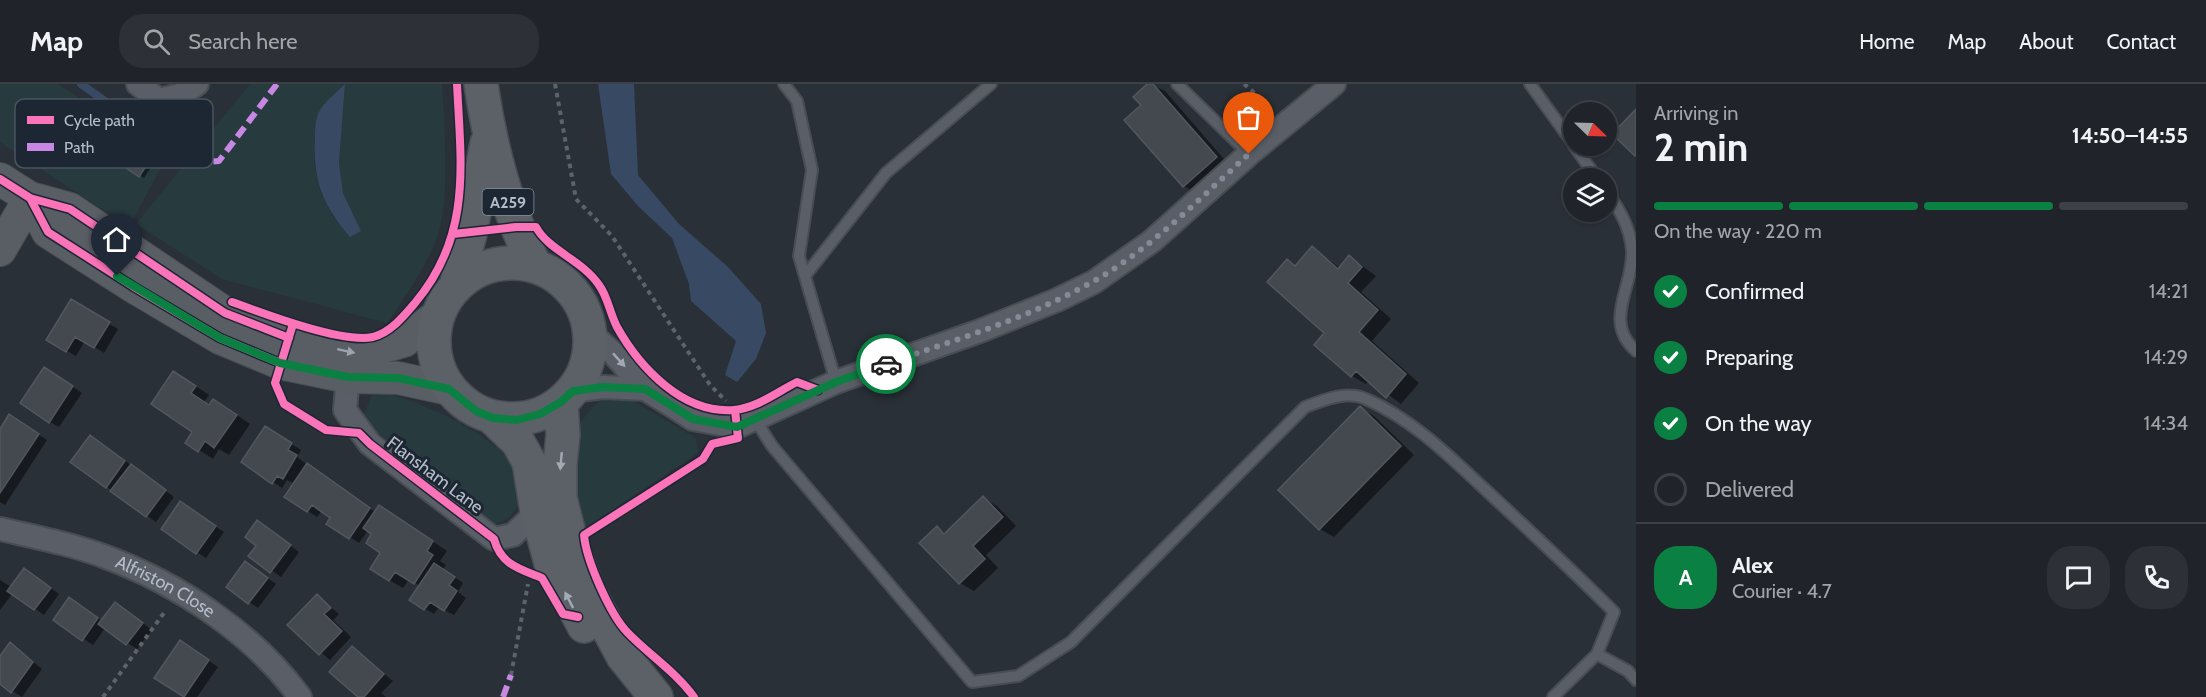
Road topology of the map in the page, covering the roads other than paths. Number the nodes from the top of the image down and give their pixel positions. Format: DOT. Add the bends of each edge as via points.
graph roads {
  1 [pos="138,84"];
  2 [pos="196,84"];
  3 [pos="481,84"];
  4 [pos="784,84"];
  5 [pos="991,84"];
  6 [pos="1177,84"];
  7 [pos="1334,84"];
  8 [pos="1530,84"];
  9 [pos="158,99"];
  10 [pos="164,99"];
  11 [pos="1563,130"];
  12 [pos="488,135"];
  13 [pos="1249,154"];
  14 [pos="0,179"];
  15 [pos="30,198"];
  16 [pos="1617,208"];
  17 [pos="0,250"];
  18 [pos="535,266"];
  19 [pos="806,276"];
  20 [pos="456,286"];
  21 [pos="437,316"];
  22 [pos="590,333"];
  23 [pos="1636,351"];
  24 [pos="348,377"];
  25 [pos="836,382"];
  26 [pos="449,389"];
  27 [pos="645,389"];
  28 [pos="567,397"];
  29 [pos="745,414"];
  30 [pos="493,418"];
  31 [pos="537,512"];
  32 [pos="0,529"];
  33 [pos="1597,654"];
  34 [pos="623,656"];
  35 [pos="1636,680"];
  36 [pos="300,697"];
  37 [pos="656,697"];
  38 [pos="1553,697"];
  1 -- 9 [label="street"];
  2 -- 10 [label="street" via="180,96"];
  3 -- 12 [label="main road, A259"];
  4 -- 19 [label="lane" via="797,101 812,170 800,256"];
  5 -- 19 [label="lane" via="886,173"];
  6 -- 13 [label="lane"];
  7 -- 13 [label="street"];
  8 -- 11 [label="lane"];
  12 -- 18 [label="main road, A259" via="516,227"];
  12 -- 20 [label="main road, A259"];
  13 -- 25 [label="street" via="1152,241 1094,282 980,331"];
  14 -- 15 [label="main road"];
  15 -- 17 [label="main road"];
  15 -- 21 [label="main road, one-way" via="70,208 225,313 289,338 359,354 404,341"];
  15 -- 24 [label="main road" via="48,232 220,338 280,363"];
  16 -- 23 [label="lane" via="1628,226 1631,268 1619,310 1620,328"];
  18 -- 20 [label="main road" via="514,262 493,265 472,273"];
  18 -- 22 [label="main road" via="556,275 573,291 585,311"];
  19 -- 25 [label="lane"];
  20 -- 21 [label="main road"];
  21 -- 26 [label="main road" via="434,354"];
  22 -- 27 [label="street, one-way"];
  22 -- 28 [label="main road" via="590,354 584,373"];
  24 -- 26 [label="main road" via="398,378"];
  24 -- 31 [label="street, Flansham Lane" via="345,410 370,444 494,539 513,535"];
  25 -- 29 [label="street"];
  26 -- 30 [label="main road" via="476,411"];
  27 -- 28 [label="street" via="603,387"];
  27 -- 29 [label="street" via="693,419 710,424 737,427"];
  28 -- 30 [label="main road" via="540,414 517,420"];
  28 -- 34 [label="main road, one-way" via="560,498 588,591"];
  29 -- 33 [label="lane" via="972,682 1018,676 1071,642 1305,407 1346,396 1365,398 1428,436 1614,612"];
  30 -- 31 [label="main road" via="518,442 529,462"];
  34 -- 31 [label="main road, one-way" via="593,637 540,568"];
  32 -- 36 [label="street, Alfriston Close" via="104,556 148,574 234,631 264,656"];
  33 -- 35 [label="lane" via="1628,671"];
  33 -- 38 [label="lane"];
  34 -- 37 [label="main road"];
}
